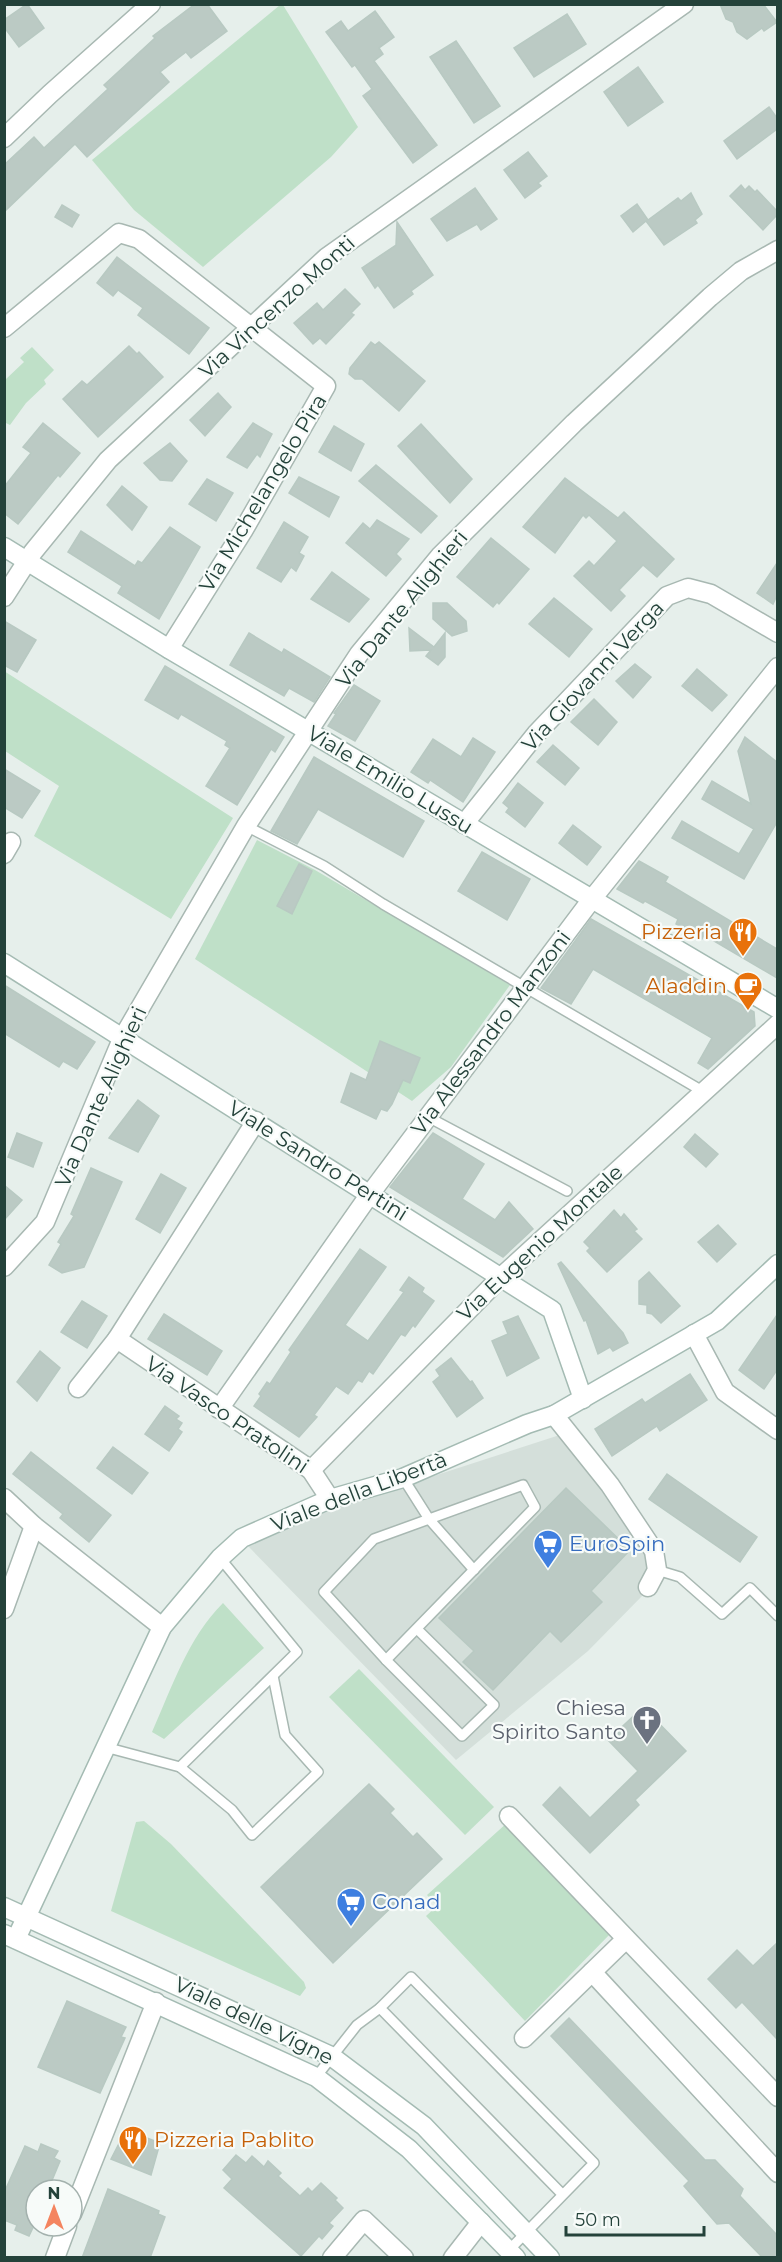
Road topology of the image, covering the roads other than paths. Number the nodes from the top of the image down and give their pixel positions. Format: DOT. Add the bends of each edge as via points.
graph roads {
  1 [pos="151,4"];
  2 [pos="684,4"];
  3 [pos="4,138"];
  4 [pos="777,250"];
  5 [pos="4,328"];
  6 [pos="252,328"];
  7 [pos="4,547"];
  8 [pos="27,561"];
  9 [pos="4,597"];
  10 [pos="777,633"];
  11 [pos="169,649"];
  12 [pos="777,667"];
  13 [pos="308,732"];
  14 [pos="464,824"];
  15 [pos="246,826"];
  16 [pos="592,899"];
  17 [pos="4,963"];
  18 [pos="526,988"];
  19 [pos="777,1009"];
  20 [pos="777,1024"];
  21 [pos="122,1039"];
  22 [pos="704,1092"];
  23 [pos="428,1117"];
  24 [pos="256,1121"];
  25 [pos="567,1191"];
  26 [pos="370,1194"];
  27 [pos="777,1264"];
  28 [pos="4,1267"];
  29 [pos="500,1278"];
  30 [pos="694,1334"];
  31 [pos="117,1339"];
  32 [pos="78,1388"];
  33 [pos="583,1399"];
  34 [pos="219,1409"];
  35 [pos="554,1415"];
  36 [pos="777,1430"];
  37 [pos="311,1470"];
  38 [pos="403,1478"];
  39 [pos="4,1498"];
  40 [pos="330,1499"];
  41 [pos="429,1519"];
  42 [pos="34,1526"];
  43 [pos="220,1558"];
  44 [pos="474,1570"];
  45 [pos="657,1570"];
  46 [pos="648,1587"];
  47 [pos="4,1609"];
  48 [pos="777,1616"];
  49 [pos="162,1627"];
  50 [pos="417,1629"];
  51 [pos="386,1660"];
  52 [pos="273,1676"];
  53 [pos="105,1747"];
  54 [pos="180,1767"];
  55 [pos="509,1816"];
  56 [pos="4,1907"];
  57 [pos="26,1916"];
  58 [pos="10,1937"];
  59 [pos="626,1939"];
  60 [pos="592,1972"];
  61 [pos="156,2002"];
  62 [pos="380,2008"];
  63 [pos="524,2038"];
  64 [pos="332,2056"];
  65 [pos="316,2077"];
  66 [pos="777,2097"];
  67 [pos="777,2173"];
  68 [pos="84,2184"];
  69 [pos="562,2194"];
  70 [pos="482,2222"];
  71 [pos="526,2232"];
  72 [pos="62,2238"];
  73 [pos="512,2254"];
  74 [pos="54,2258"];
  75 [pos="332,2258"];
  76 [pos="404,2258"];
  77 [pos="453,2258"];
  78 [pos="550,2258"];
  1 -- 3 [label="street"];
  2 -- 6 [label="street, Via Vincenzo Monti" via="327,257"];
  4 -- 13 [label="street, Via Dante Alighieri" via="710,297 574,423 440,556 359,654"];
  5 -- 6 [label="street" via="119,233 139,239"];
  6 -- 8 [label="street, Via Vincenzo Monti" via="108,460"];
  6 -- 11 [label="street, Via Michelangelo Pira" via="326,386 243,531"];
  7 -- 8 [label="street, Viale Emilio Lussu"];
  8 -- 9 [label="street, Via Vincenzo Monti"];
  8 -- 11 [label="street, Viale Emilio Lussu"];
  10 -- 14 [label="street, Via Giovanni Verga" via="711,594 687,588 667,596 536,734"];
  11 -- 13 [label="street, Viale Emilio Lussu"];
  12 -- 16 [label="street, Via Alessandro Manzoni"];
  13 -- 14 [label="street, Viale Emilio Lussu"];
  13 -- 15 [label="street, Via Dante Alighieri"];
  14 -- 16 [label="street, Viale Emilio Lussu"];
  15 -- 18 [label="lane" via="324,866"];
  15 -- 21 [label="street, Via Dante Alighieri"];
  16 -- 18 [label="street, Via Alessandro Manzoni"];
  16 -- 19 [label="street, Viale Emilio Lussu"];
  17 -- 21 [label="street, Viale Sandro Pertini"];
  18 -- 22 [label="lane"];
  18 -- 23 [label="street, Via Alessandro Manzoni"];
  20 -- 22 [label="street, Via Eugenio Montale"];
  21 -- 24 [label="street, Viale Sandro Pertini"];
  21 -- 28 [label="street, Via Dante Alighieri" via="45,1222"];
  22 -- 29 [label="street, Via Eugenio Montale"];
  23 -- 25 [label="lane"];
  23 -- 26 [label="street, Via Alessandro Manzoni"];
  24 -- 26 [label="street, Viale Sandro Pertini"];
  24 -- 31 [label="street"];
  26 -- 29 [label="street, Viale Sandro Pertini"];
  26 -- 34 [label="street, Via Alessandro Manzoni"];
  27 -- 30 [label="street, Viale della Libertà" via="717,1321"];
  29 -- 33 [label="street, Viale Sandro Pertini" via="552,1310"];
  29 -- 37 [label="street, Via Eugenio Montale"];
  30 -- 33 [label="street, Viale della Libertà"];
  30 -- 36 [label="street" via="725,1392"];
  31 -- 32 [label="street"];
  31 -- 34 [label="street, Via Vasco Pratolini"];
  33 -- 35 [label="street, Viale della Libertà"];
  34 -- 37 [label="street, Via Vasco Pratolini"];
  35 -- 38 [label="street, Viale della Libertà"];
  35 -- 45 [label="street" via="610,1485 648,1541"];
  37 -- 40 [label="street, Via Vasco Pratolini"];
  38 -- 40 [label="street, Viale della Libertà"];
  38 -- 41 [label="lane"];
  39 -- 42 [label="street"];
  40 -- 43 [label="street, Viale della Libertà" via="242,1538"];
  41 -- 44 [label="lane"];
  41 -- 44 [label="lane" via="523,1485 536,1507"];
  41 -- 51 [label="lane" via="374,1539 324,1592"];
  42 -- 47 [label="street"];
  42 -- 49 [label="street"];
  43 -- 49 [label="street, Viale della Libertà"];
  43 -- 52 [label="lane" via="297,1652"];
  44 -- 50 [label="lane"];
  45 -- 46 [label="street"];
  45 -- 48 [label="lane" via="680,1577 722,1614 750,1588"];
  49 -- 53 [label="street, Viale della Libertà"];
  50 -- 51 [label="lane"];
  50 -- 51 [label="lane" via="494,1705 462,1736"];
  52 -- 54 [label="lane"];
  52 -- 54 [label="lane" via="285,1735 318,1772 252,1835 232,1810"];
  53 -- 54 [label="lane"];
  53 -- 57 [label="street, Viale della Libertà"];
  55 -- 59 [label="street"];
  56 -- 57 [label="street, Viale delle Vigne"];
  57 -- 58 [label="street, Viale della Libertà"];
  57 -- 64 [label="street, Viale delle Vigne"];
  58 -- 61 [label="street, Viale delle Vigne"];
  59 -- 60 [label="street"];
  59 -- 66 [label="street"];
  60 -- 63 [label="street"];
  60 -- 67 [label="street"];
  61 -- 65 [label="street, Viale delle Vigne"];
  61 -- 68 [label="street"];
  62 -- 64 [label="lane" via="357,2025"];
  62 -- 69 [label="lane"];
  62 -- 69 [label="lane" via="411,1977 594,2163"];
  64 -- 65 [label="lane"];
  64 -- 71 [label="street, Viale delle Vigne" via="424,2126"];
  65 -- 70 [label="street, Viale delle Vigne" via="409,2149"];
  69 -- 71 [label="lane"];
  70 -- 73 [label="street, Viale delle Vigne"];
  70 -- 77 [label="street"];
  71 -- 73 [label="lane"];
  71 -- 78 [label="street, Viale delle Vigne"];
  72 -- 74 [label="street"];
  75 -- 76 [label="street" via="364,2220"];
}
